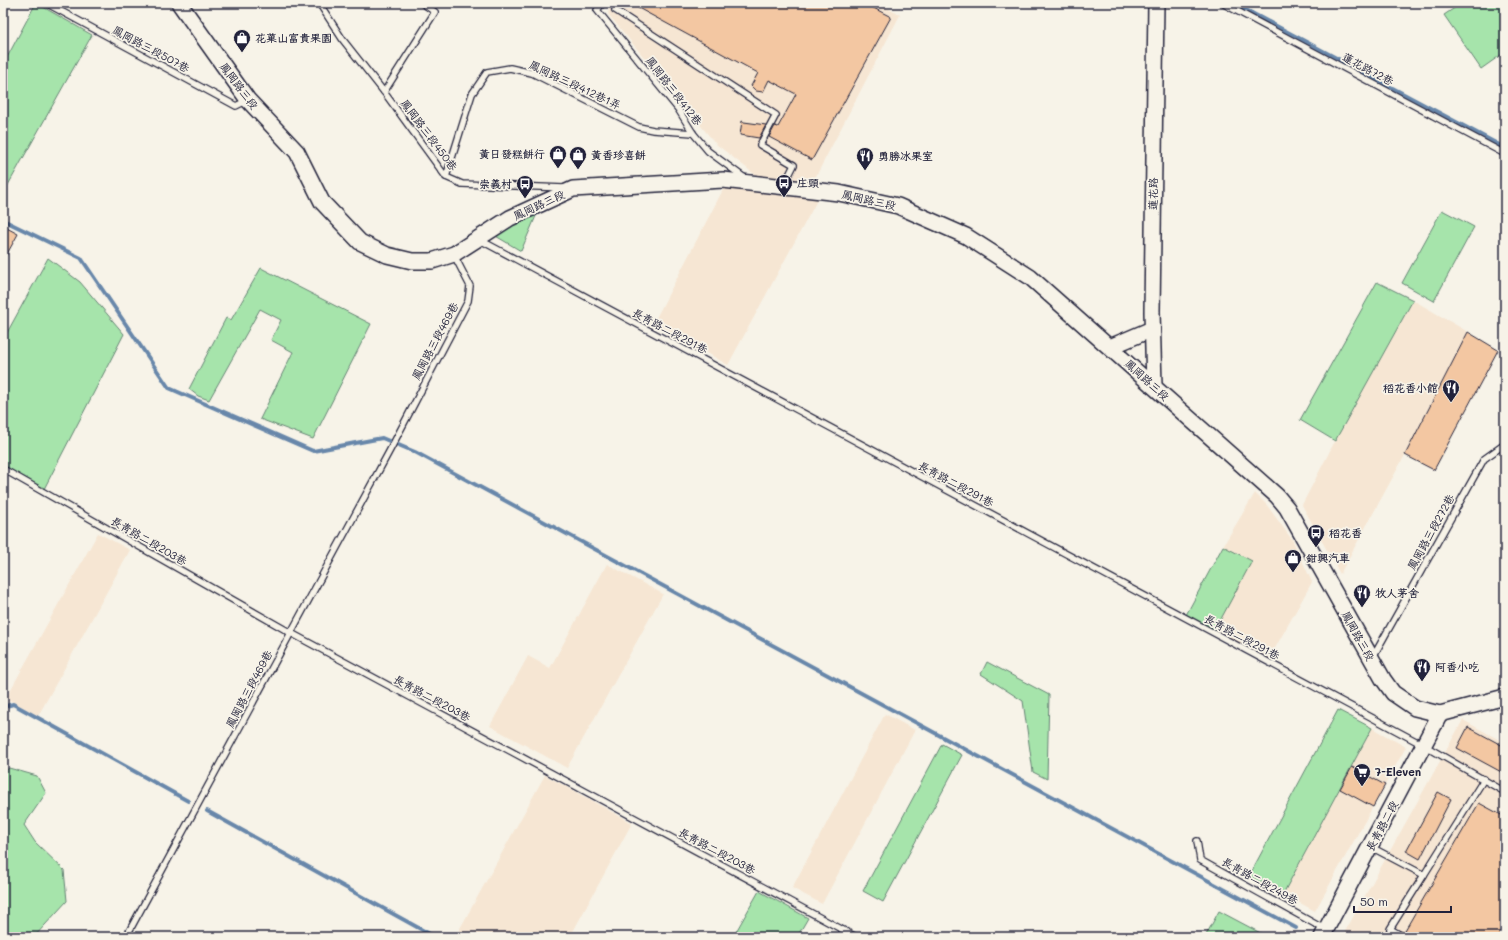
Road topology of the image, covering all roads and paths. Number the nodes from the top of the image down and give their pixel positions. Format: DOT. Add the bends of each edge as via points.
graph roads {
  1 [pos="46,3"];
  2 [pos="179,3"];
  3 [pos="319,3"];
  4 [pos="422,3"];
  5 [pos="603,3"];
  6 [pos="619,3"];
  7 [pos="1156,3"];
  8 [pos="1222,3"];
  9 [pos="384,92"];
  10 [pos="248,100"];
  11 [pos="693,133"];
  12 [pos="1505,154"];
  13 [pos="446,177"];
  14 [pos="750,182"];
  15 [pos="784,186"];
  16 [pos="573,189"];
  17 [pos="478,239"];
  18 [pos="454,254"];
  19 [pos="1152,329"];
  20 [pos="1110,347"];
  21 [pos="1154,386"];
  22 [pos="1505,444"];
  23 [pos="3,469"];
  24 [pos="291,633"];
  25 [pos="1372,659"];
  26 [pos="1505,697"];
  27 [pos="1440,714"];
  28 [pos="1425,746"];
  29 [pos="1484,779"];
  30 [pos="1505,792"];
  31 [pos="1197,841"];
  32 [pos="1371,846"];
  33 [pos="1424,875"];
  34 [pos="1324,933"];
  35 [pos="129,936"];
  36 [pos="856,937"];
  37 [pos="1404,937"];
  1 -- 10 [label="lane, 鳳岡路三段507巷" via="236,106"];
  2 -- 10 [label="street, 鳳岡路三段"];
  3 -- 9 [label="lane, 鳳岡路三段450巷" via="343,40"];
  4 -- 9 [label="lane" via="435,12"];
  5 -- 11 [label="lane, 鳳岡路三段412巷" via="597,10 678,109"];
  6 -- 15 [label="lane" via="615,10 776,115 760,145 794,165"];
  7 -- 19 [label="street, 蓮花路"];
  8 -- 12 [label="lane, 蓮花路72巷"];
  9 -- 13 [label="lane, 鳳岡路三段450巷"];
  10 -- 18 [label="street, 鳳岡路三段" via="297,152 322,202 360,242 387,255 412,261 432,261"];
  11 -- 13 [label="lane, 鳳岡路三段412巷1弄" via="639,127 532,73 510,68 487,72 472,94"];
  11 -- 14 [label="lane, 鳳岡路三段412巷" via="708,151"];
  13 -- 16 [label="lane, 鳳岡路三段450巷" via="462,184"];
  14 -- 15 [label="street, 鳳岡路三段"];
  14 -- 16 [label="street, 鳳岡路三段" via="722,180"];
  15 -- 20 [label="street, 鳳岡路三段" via="839,193 898,206 966,236 1030,277"];
  16 -- 17 [label="street, 鳳岡路三段" via="510,218"];
  17 -- 18 [label="street, 鳳岡路三段"];
  17 -- 28 [label="lane, 長青路二段291巷"];
  18 -- 24 [label="lane, 鳳岡路三段469巷" via="470,286 468,302"];
  19 -- 20 [label="street"];
  19 -- 21 [label="street, 蓮花路"];
  20 -- 21 [label="street, 鳳岡路三段"];
  21 -- 25 [label="street, 鳳岡路三段" via="1277,496 1287,508"];
  22 -- 25 [label="lane, 鳳岡路三段272巷" via="1484,459"];
  23 -- 24 [label="lane, 長青路二段203巷"];
  24 -- 35 [label="lane, 鳳岡路三段469巷"];
  24 -- 36 [label="lane, 長青路二段203巷"];
  25 -- 27 [label="street, 鳳岡路三段" via="1393,693 1415,708"];
  26 -- 27 [label="street, 鳳岡路三段"];
  27 -- 28 [label="street, 長青路二段"];
  28 -- 29 [label="lane, 長青路二段291巷"];
  28 -- 32 [label="street, 長青路二段"];
  29 -- 30 [label="lane, 長青路二段291巷"];
  29 -- 33 [label="lane"];
  31 -- 34 [label="lane, 長青路二段249巷" via="1200,860"];
  32 -- 33 [label="lane"];
  32 -- 34 [label="street, 長青路二段"];
  33 -- 37 [label="lane" via="1390,929"];
}
